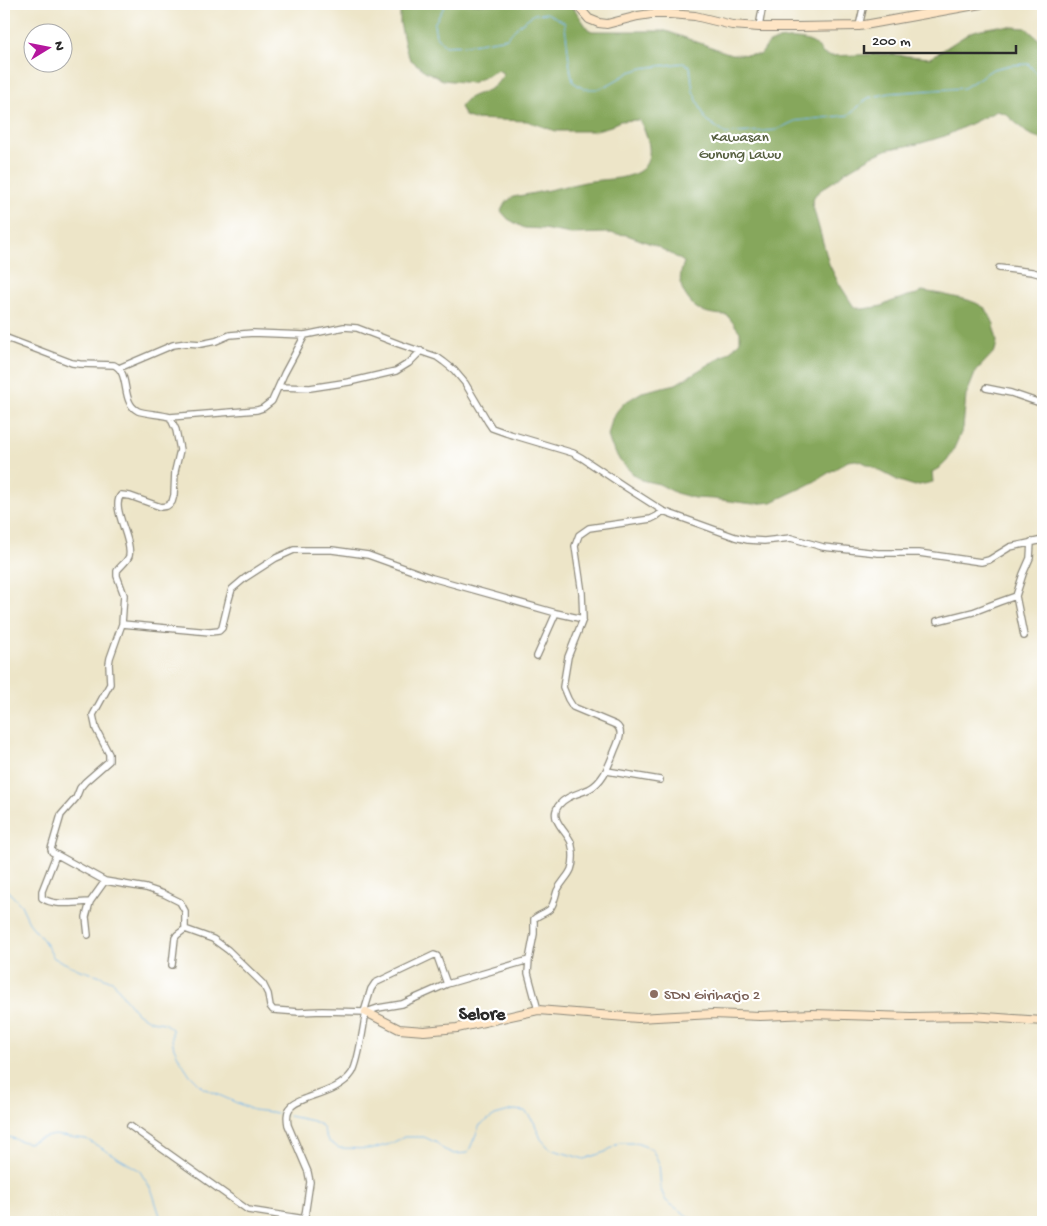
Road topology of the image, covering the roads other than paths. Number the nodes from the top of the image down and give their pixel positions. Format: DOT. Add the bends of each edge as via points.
graph roads {
  1 [pos="576,4"];
  2 [pos="764,4"];
  3 [pos="864,4"];
  4 [pos="928,4"];
  5 [pos="981,4"];
  6 [pos="928,13"];
  7 [pos="859,26"];
  8 [pos="759,27"];
  9 [pos="999,268"];
  10 [pos="1043,275"];
  11 [pos="305,335"];
  12 [pos="4,337"];
  13 [pos="420,352"];
  14 [pos="119,368"];
  15 [pos="278,387"];
  16 [pos="986,388"];
  17 [pos="1043,404"];
  18 [pos="170,416"];
  19 [pos="663,511"];
  20 [pos="1043,540"];
  21 [pos="1031,542"];
  22 [pos="1016,596"];
  23 [pos="556,613"];
  24 [pos="583,619"];
  25 [pos="937,621"];
  26 [pos="122,624"];
  27 [pos="1024,636"];
  28 [pos="537,656"];
  29 [pos="607,771"];
  30 [pos="660,780"];
  31 [pos="56,855"];
  32 [pos="105,881"];
  33 [pos="90,902"];
  34 [pos="185,929"];
  35 [pos="88,935"];
  36 [pos="529,960"];
  37 [pos="172,965"];
  38 [pos="447,984"];
  39 [pos="538,1010"];
  40 [pos="365,1012"];
  41 [pos="1043,1021"];
  42 [pos="130,1126"];
  43 [pos="304,1221"];
  44 [pos="324,1222"];
  1 -- 8 [label="street" via="590,20 599,24 651,14 677,14"];
  2 -- 8 [label="street"];
  3 -- 7 [label="street"];
  4 -- 6 [label="street"];
  5 -- 6 [label="street"];
  6 -- 7 [label="street"];
  7 -- 8 [label="street"];
  9 -- 10 [label="street"];
  11 -- 13 [label="street" via="357,328"];
  11 -- 14 [label="street" via="253,333 230,335 201,344 173,345"];
  11 -- 15 [label="street"];
  12 -- 14 [label="street" via="72,363"];
  13 -- 15 [label="street" via="396,371 310,388"];
  13 -- 19 [label="street" via="437,357 454,370 492,428 573,453"];
  14 -- 18 [label="street" via="132,406 138,411"];
  15 -- 18 [label="street" via="272,401 257,410"];
  16 -- 17 [label="street"];
  18 -- 26 [label="street" via="180,450 172,502 161,507 121,495 117,501 129,554 117,571 124,595"];
  19 -- 21 [label="street" via="748,540 791,538 823,547 878,553 918,553 981,562 1010,547"];
  19 -- 24 [label="street" via="651,519 589,528 579,535 575,546"];
  20 -- 21 [label="street"];
  21 -- 22 [label="street" via="1030,558"];
  22 -- 25 [label="street"];
  22 -- 27 [label="street"];
  23 -- 24 [label="street"];
  23 -- 26 [label="street" via="432,578 368,554 294,550 276,558 232,589 219,631"];
  23 -- 28 [label="street"];
  24 -- 29 [label="street" via="568,657 563,687 573,707 620,729"];
  26 -- 31 [label="street" via="110,658 110,684 93,715 109,761 85,782 61,816 52,849"];
  29 -- 30 [label="street"];
  29 -- 36 [label="street" via="590,789 565,799 557,807 556,820 572,847 572,869 550,909 534,919"];
  31 -- 32 [label="street"];
  31 -- 33 [label="street" via="42,898 57,903"];
  32 -- 33 [label="street"];
  32 -- 34 [label="street" via="146,888 180,902 186,911"];
  33 -- 35 [label="street" via="86,917"];
  34 -- 37 [label="street" via="175,938"];
  34 -- 40 [label="street" via="213,939 228,950 263,984 273,1010"];
  36 -- 38 [label="street"];
  36 -- 39 [label="street" via="529,980"];
  38 -- 40 [label="street" via="402,1004"];
  38 -- 40 [label="street" via="434,955 375,983"];
  39 -- 40 [label="street" via="457,1028 424,1031 399,1028"];
  39 -- 41 [label="street" via="638,1018 812,1014 972,1016"];
  40 -- 43 [label="street" via="351,1074 340,1085 300,1101 288,1112 287,1120 310,1182"];
  42 -- 43 [label="street" via="248,1210"];
  43 -- 44 [label="street"];
}
